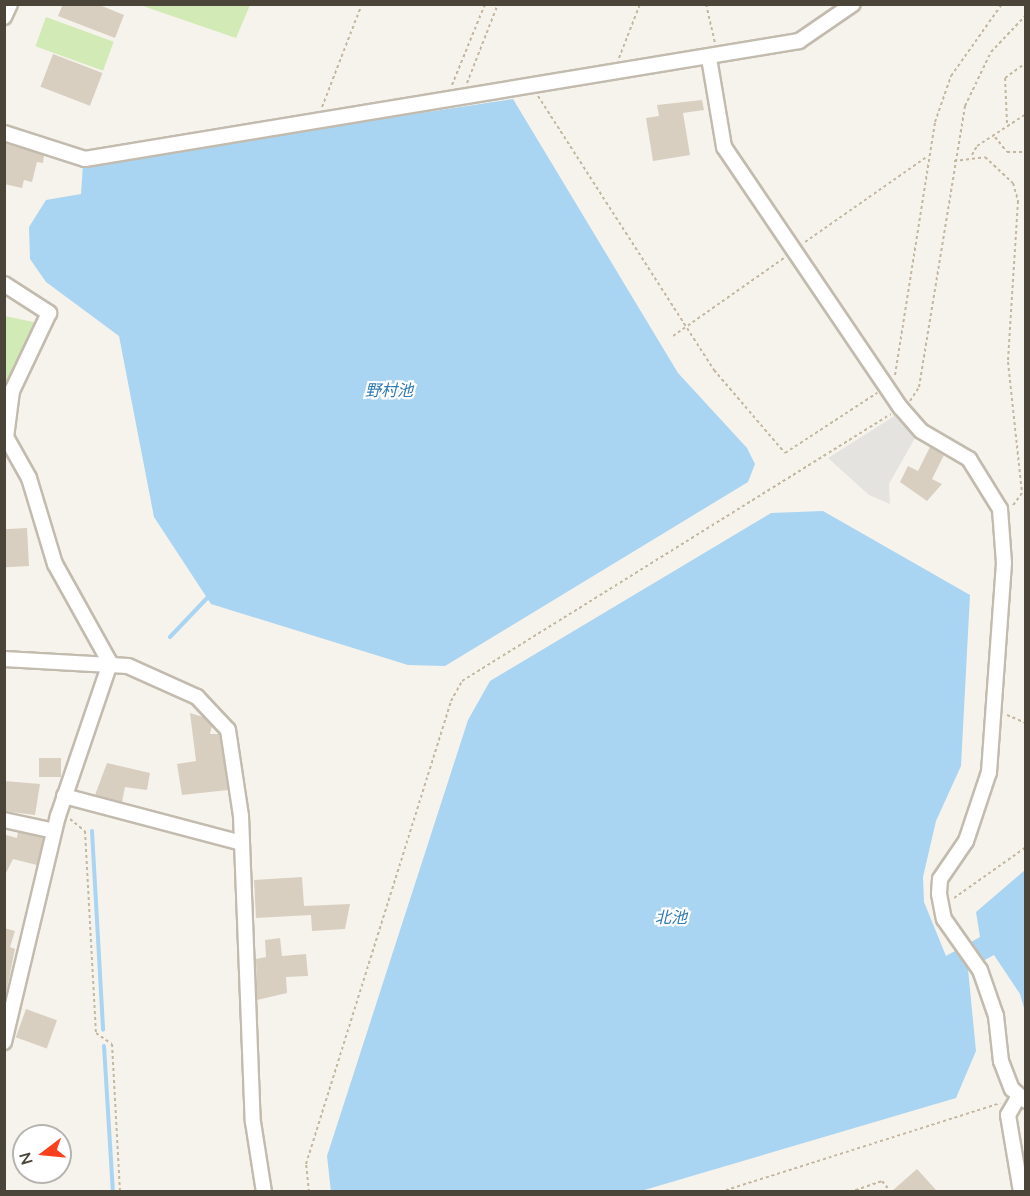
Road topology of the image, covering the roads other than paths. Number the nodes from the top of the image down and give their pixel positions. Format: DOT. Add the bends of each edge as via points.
graph roads {
  1 [pos="10,4"];
  2 [pos="853,4"];
  3 [pos="4,17"];
  4 [pos="713,57"];
  5 [pos="4,133"];
  6 [pos="4,284"];
  7 [pos="4,659"];
  8 [pos="111,663"];
  9 [pos="64,796"];
  10 [pos="4,820"];
  11 [pos="54,831"];
  12 [pos="242,843"];
  13 [pos="4,1042"];
  14 [pos="1022,1099"];
  15 [pos="264,1191"];
  16 [pos="1021,1191"];
  1 -- 3 [label="street"];
  2 -- 4 [label="street" via="799,41"];
  4 -- 5 [label="street" via="465,94 85,159"];
  4 -- 14 [label="street" via="724,147 901,408 921,431 969,459 1000,509 1004,563 983,798 966,841 940,879 941,905 980,970 996,1016 1001,1061"];
  6 -- 8 [label="street" via="49,313 12,392 6,437 29,478 55,564"];
  7 -- 8 [label="street"];
  8 -- 9 [label="street"];
  8 -- 12 [label="street" via="197,697 228,730 235,750"];
  9 -- 11 [label="street"];
  9 -- 12 [label="street"];
  10 -- 11 [label="street"];
  11 -- 13 [label="street"];
  12 -- 15 [label="street" via="253,1122"];
  14 -- 16 [label="street" via="1008,1115"];
}
